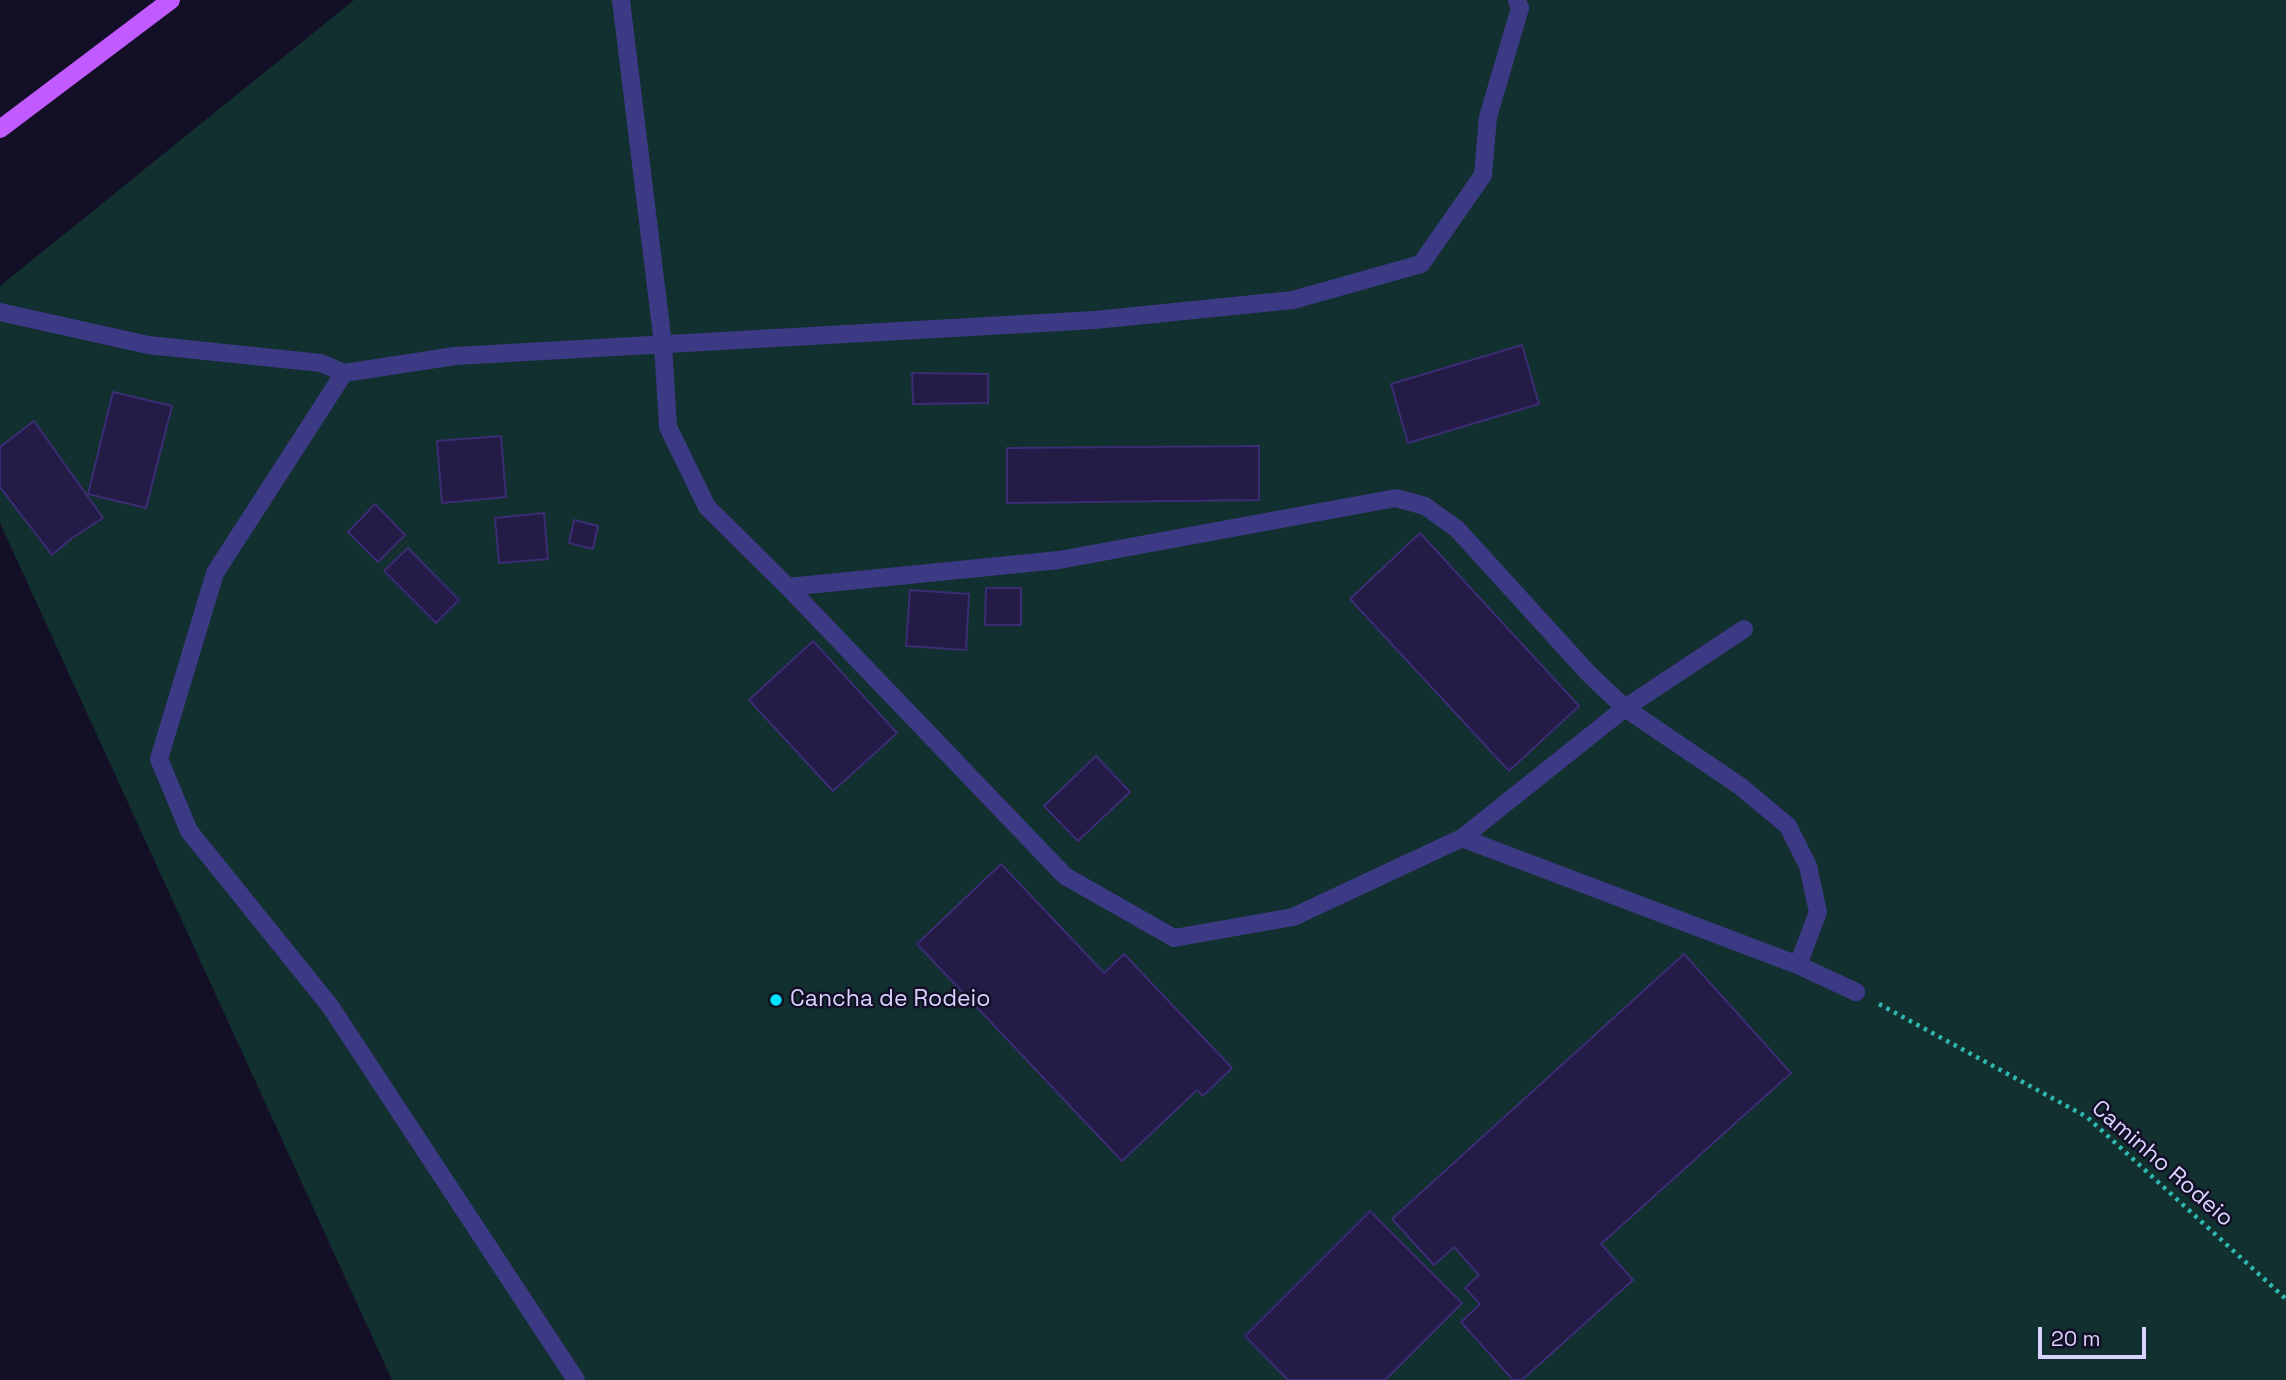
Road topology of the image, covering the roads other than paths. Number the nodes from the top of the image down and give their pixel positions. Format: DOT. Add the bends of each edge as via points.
graph roads {
  1 [pos="171,0"];
  2 [pos="621,0"];
  3 [pos="1517,0"];
  4 [pos="0,129"];
  5 [pos="0,312"];
  6 [pos="663,344"];
  7 [pos="344,373"];
  8 [pos="788,587"];
  9 [pos="1744,629"];
  10 [pos="1625,708"];
  11 [pos="1462,838"];
  12 [pos="1798,965"];
  13 [pos="1856,992"];
  14 [pos="576,1380"];
  1 -- 4 [label="main road"];
  2 -- 6 [label="lane"];
  3 -- 6 [label="lane" via="1520,8 1488,117 1483,175 1421,264 1267,303 1094,320"];
  5 -- 7 [label="lane" via="148,345 321,363"];
  6 -- 7 [label="lane" via="455,356"];
  6 -- 8 [label="lane" via="668,427 707,507"];
  7 -- 14 [label="lane" via="215,573 159,759 189,831 330,1006"];
  8 -- 10 [label="lane" via="1059,560 1396,498 1425,506 1457,529"];
  8 -- 11 [label="lane" via="1065,876 1174,938 1293,917"];
  9 -- 10 [label="lane"];
  10 -- 11 [label="lane"];
  10 -- 12 [label="lane" via="1740,786 1788,826 1808,866 1818,912"];
  11 -- 12 [label="lane"];
  12 -- 13 [label="lane"];
}
